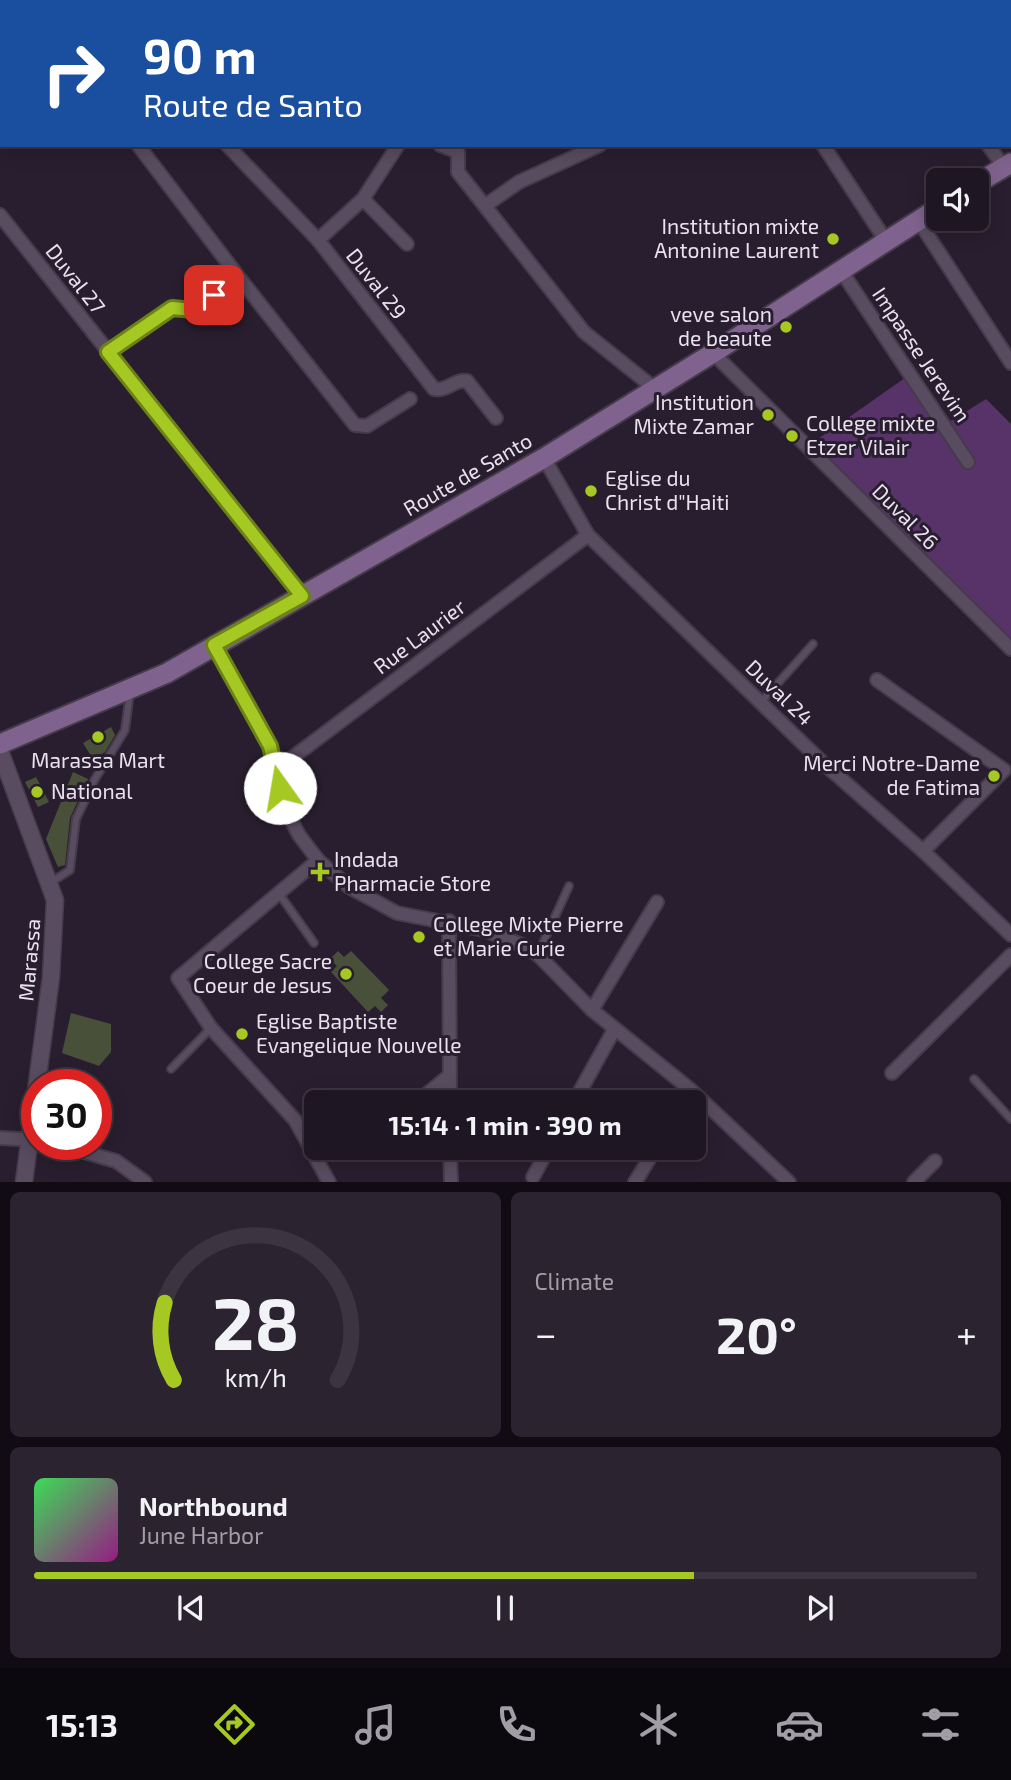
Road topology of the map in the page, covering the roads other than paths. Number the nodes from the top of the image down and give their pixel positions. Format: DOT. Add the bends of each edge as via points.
graph roads {
  1 [pos="140,147"];
  2 [pos="229,147"];
  3 [pos="397,147"];
  4 [pos="445,147"];
  5 [pos="596,147"];
  6 [pos="824,147"];
  7 [pos="990,147"];
  8 [pos="1007,165"];
  9 [pos="989,176"];
  10 [pos="363,199"];
  11 [pos="486,205"];
  12 [pos="0,215"];
  13 [pos="926,215"];
  14 [pos="918,220"];
  15 [pos="318,240"];
  16 [pos="886,240"];
  17 [pos="407,244"];
  18 [pos="840,269"];
  19 [pos="241,280"];
  20 [pos="108,352"];
  21 [pos="713,353"];
  22 [pos="1011,363"];
  23 [pos="654,388"];
  24 [pos="410,399"];
  25 [pos="496,418"];
  26 [pos="544,457"];
  27 [pos="968,462"];
  28 [pos="588,536"];
  29 [pos="302,596"];
  30 [pos="214,645"];
  31 [pos="813,645"];
  32 [pos="1011,649"];
  33 [pos="877,680"];
  34 [pos="130,690"];
  35 [pos="761,702"];
  36 [pos="0,744"];
  37 [pos="0,751"];
  38 [pos="276,770"];
  39 [pos="923,850"];
  40 [pos="318,860"];
  41 [pos="50,883"];
  42 [pos="569,886"];
  43 [pos="280,895"];
  44 [pos="657,902"];
  45 [pos="449,921"];
  46 [pos="1011,935"];
  47 [pos="314,943"];
  48 [pos="538,955"];
  49 [pos="1011,955"];
  50 [pos="592,1010"];
  51 [pos="211,1028"];
  52 [pos="614,1030"];
  53 [pos="41,1069"];
  54 [pos="171,1069"];
  55 [pos="892,1073"];
  56 [pos="449,1076"];
  57 [pos="974,1079"];
  58 [pos="432,1090"];
  59 [pos="450,1090"];
  60 [pos="581,1090"];
  61 [pos="691,1090"];
  62 [pos="706,1104"];
  63 [pos="1011,1119"];
  64 [pos="0,1138"];
  65 [pos="21,1139"];
  66 [pos="28,1160"];
  67 [pos="112,1160"];
  68 [pos="450,1160"];
  69 [pos="542,1160"];
  70 [pos="648,1160"];
  71 [pos="935,1161"];
  72 [pos="533,1177"];
  73 [pos="24,1181"];
  74 [pos="145,1181"];
  75 [pos="329,1181"];
  76 [pos="451,1181"];
  77 [pos="635,1181"];
  78 [pos="789,1181"];
  79 [pos="914,1181"];
  1 -- 19 [label="street"];
  2 -- 15 [label="street, Duval 29"];
  3 -- 10 [label="street"];
  4 -- 11 [label="street" via="458,152 458,172"];
  5 -- 11 [label="street" via="519,182"];
  6 -- 16 [label="street"];
  7 -- 8 [label="street"];
  8 -- 9 [label="main road"];
  10 -- 15 [label="street"];
  10 -- 17 [label="street"];
  11 -- 23 [label="street" via="584,332"];
  12 -- 20 [label="street, Duval 27"];
  13 -- 14 [label="main road, Route de Santo"];
  14 -- 16 [label="main road, Route de Santo"];
  14 -- 22 [label="street"];
  15 -- 25 [label="street, Duval 29" via="434,389 467,381"];
  16 -- 18 [label="main road, Route de Santo"];
  18 -- 21 [label="main road, Route de Santo"];
  18 -- 27 [label="street, Impasse Jerevim"];
  19 -- 20 [label="street" via="194,310 172,308"];
  19 -- 24 [label="street" via="355,425 367,426"];
  20 -- 29 [label="street, Duval 27"];
  21 -- 23 [label="main road, Route de Santo"];
  21 -- 32 [label="street, Duval 26"];
  23 -- 26 [label="main road, Route de Santo"];
  26 -- 28 [label="street, Duval 24"];
  26 -- 29 [label="main road, Route de Santo"];
  28 -- 35 [label="street, Duval 24"];
  28 -- 38 [label="street, Rue Laurier"];
  29 -- 30 [label="main road, Route de Santo"];
  30 -- 34 [label="main road, Route de Santo"];
  30 -- 38 [label="street" via="270,746"];
  31 -- 35 [label="lane"];
  33 -- 39 [label="street" via="1004,770"];
  34 -- 36 [label="main road, Route de Santo"];
  34 -- 41 [label="lane" via="125,730 76,819 70,870"];
  35 -- 39 [label="street, Duval 24"];
  37 -- 41 [label="main road, Marassa"];
  38 -- 40 [label="street" via="284,806"];
  39 -- 46 [label="street, Duval 24"];
  40 -- 43 [label="street"];
  40 -- 45 [label="street" via="349,887 397,913"];
  41 -- 53 [label="main road, Marassa" via="56,928"];
  42 -- 48 [label="lane"];
  43 -- 47 [label="lane"];
  43 -- 51 [label="street" via="178,978"];
  44 -- 50 [label="street"];
  45 -- 48 [label="street" via="484,930"];
  45 -- 56 [label="street"];
  48 -- 50 [label="street"];
  49 -- 55 [label="street"];
  50 -- 52 [label="street"];
  51 -- 54 [label="lane"];
  51 -- 75 [label="street" via="295,1120"];
  52 -- 60 [label="street"];
  52 -- 61 [label="street"];
  56 -- 58 [label="street"];
  56 -- 59 [label="street"];
  57 -- 63 [label="lane"];
  62 -- 78 [label="street"];
  64 -- 65 [label="street"];
  66 -- 73 [label="main road, Marassa"];
  67 -- 74 [label="street"];
  68 -- 76 [label="street"];
  69 -- 72 [label="street"];
  70 -- 77 [label="street"];
  71 -- 79 [label="street"];
}
